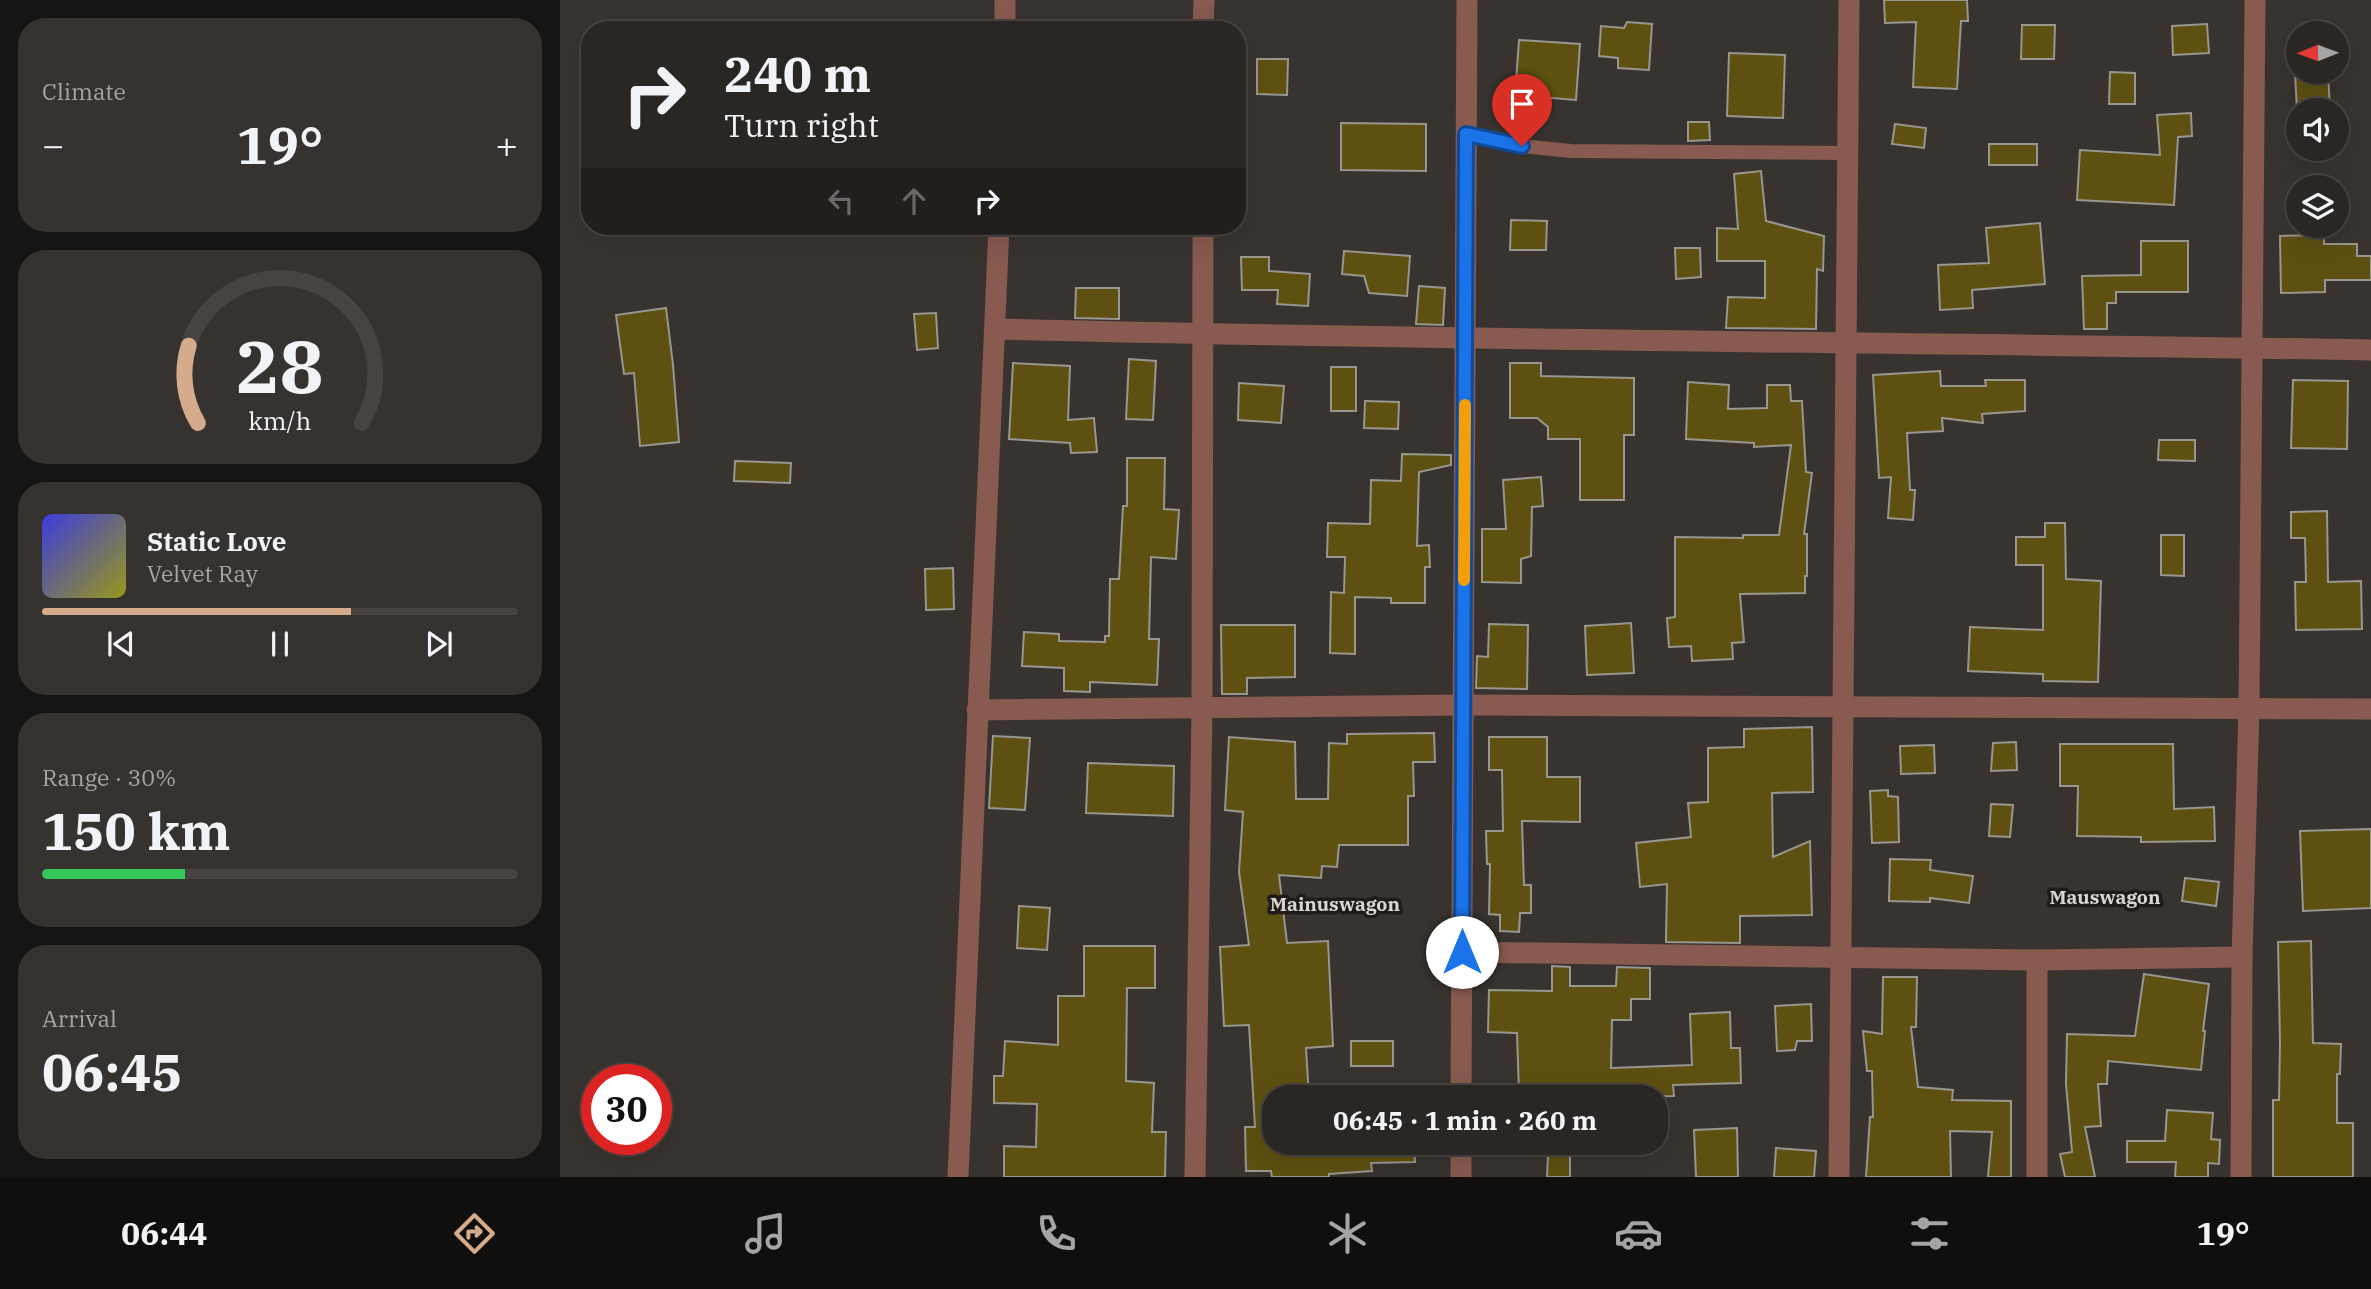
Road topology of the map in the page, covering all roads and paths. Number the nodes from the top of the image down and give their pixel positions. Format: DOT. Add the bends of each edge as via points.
graph roads {
  1 [pos="1006,0"];
  2 [pos="1204,0"];
  3 [pos="1467,0"];
  4 [pos="1849,0"];
  5 [pos="2255,0"];
  6 [pos="1005,21"];
  7 [pos="1203,21"];
  8 [pos="1466,134"];
  9 [pos="1848,153"];
  10 [pos="999,235"];
  11 [pos="1203,235"];
  12 [pos="996,329"];
  13 [pos="1202,334"];
  14 [pos="1465,340"];
  15 [pos="1846,342"];
  16 [pos="2252,348"];
  17 [pos="2371,350"];
  18 [pos="1463,705"];
  19 [pos="1202,707"];
  20 [pos="1843,707"];
  21 [pos="2249,708"];
  22 [pos="2371,709"];
  23 [pos="977,710"];
  24 [pos="1462,952"];
  25 [pos="1841,956"];
  26 [pos="2242,957"];
  27 [pos="2037,960"];
  28 [pos="1461,1085"];
  29 [pos="1461,1155"];
  30 [pos="958,1177"];
  31 [pos="1195,1177"];
  32 [pos="1461,1177"];
  33 [pos="1839,1177"];
  34 [pos="2037,1177"];
  35 [pos="2241,1177"];
  1 -- 6 [label="street"];
  2 -- 7 [label="street"];
  3 -- 8 [label="street"];
  4 -- 9 [label="street"];
  5 -- 16 [label="street"];
  8 -- 9 [label="lane" via="1571,151"];
  8 -- 14 [label="street"];
  9 -- 15 [label="street"];
  10 -- 12 [label="street"];
  11 -- 13 [label="street"];
  12 -- 13 [label="street"];
  12 -- 23 [label="street"];
  13 -- 14 [label="street"];
  13 -- 19 [label="street"];
  14 -- 15 [label="street"];
  14 -- 18 [label="street"];
  15 -- 16 [label="street"];
  15 -- 20 [label="street"];
  16 -- 17 [label="street"];
  16 -- 21 [label="street"];
  18 -- 19 [label="street"];
  18 -- 20 [label="street"];
  18 -- 24 [label="street"];
  19 -- 23 [label="street"];
  19 -- 31 [label="street"];
  20 -- 21 [label="street"];
  20 -- 25 [label="street"];
  21 -- 22 [label="street"];
  21 -- 26 [label="street"];
  23 -- 30 [label="street"];
  24 -- 25 [label="street"];
  24 -- 28 [label="street"];
  25 -- 27 [label="street"];
  25 -- 33 [label="street"];
  26 -- 27 [label="street"];
  26 -- 35 [label="street"];
  27 -- 34 [label="street"];
  29 -- 32 [label="street"];
}
